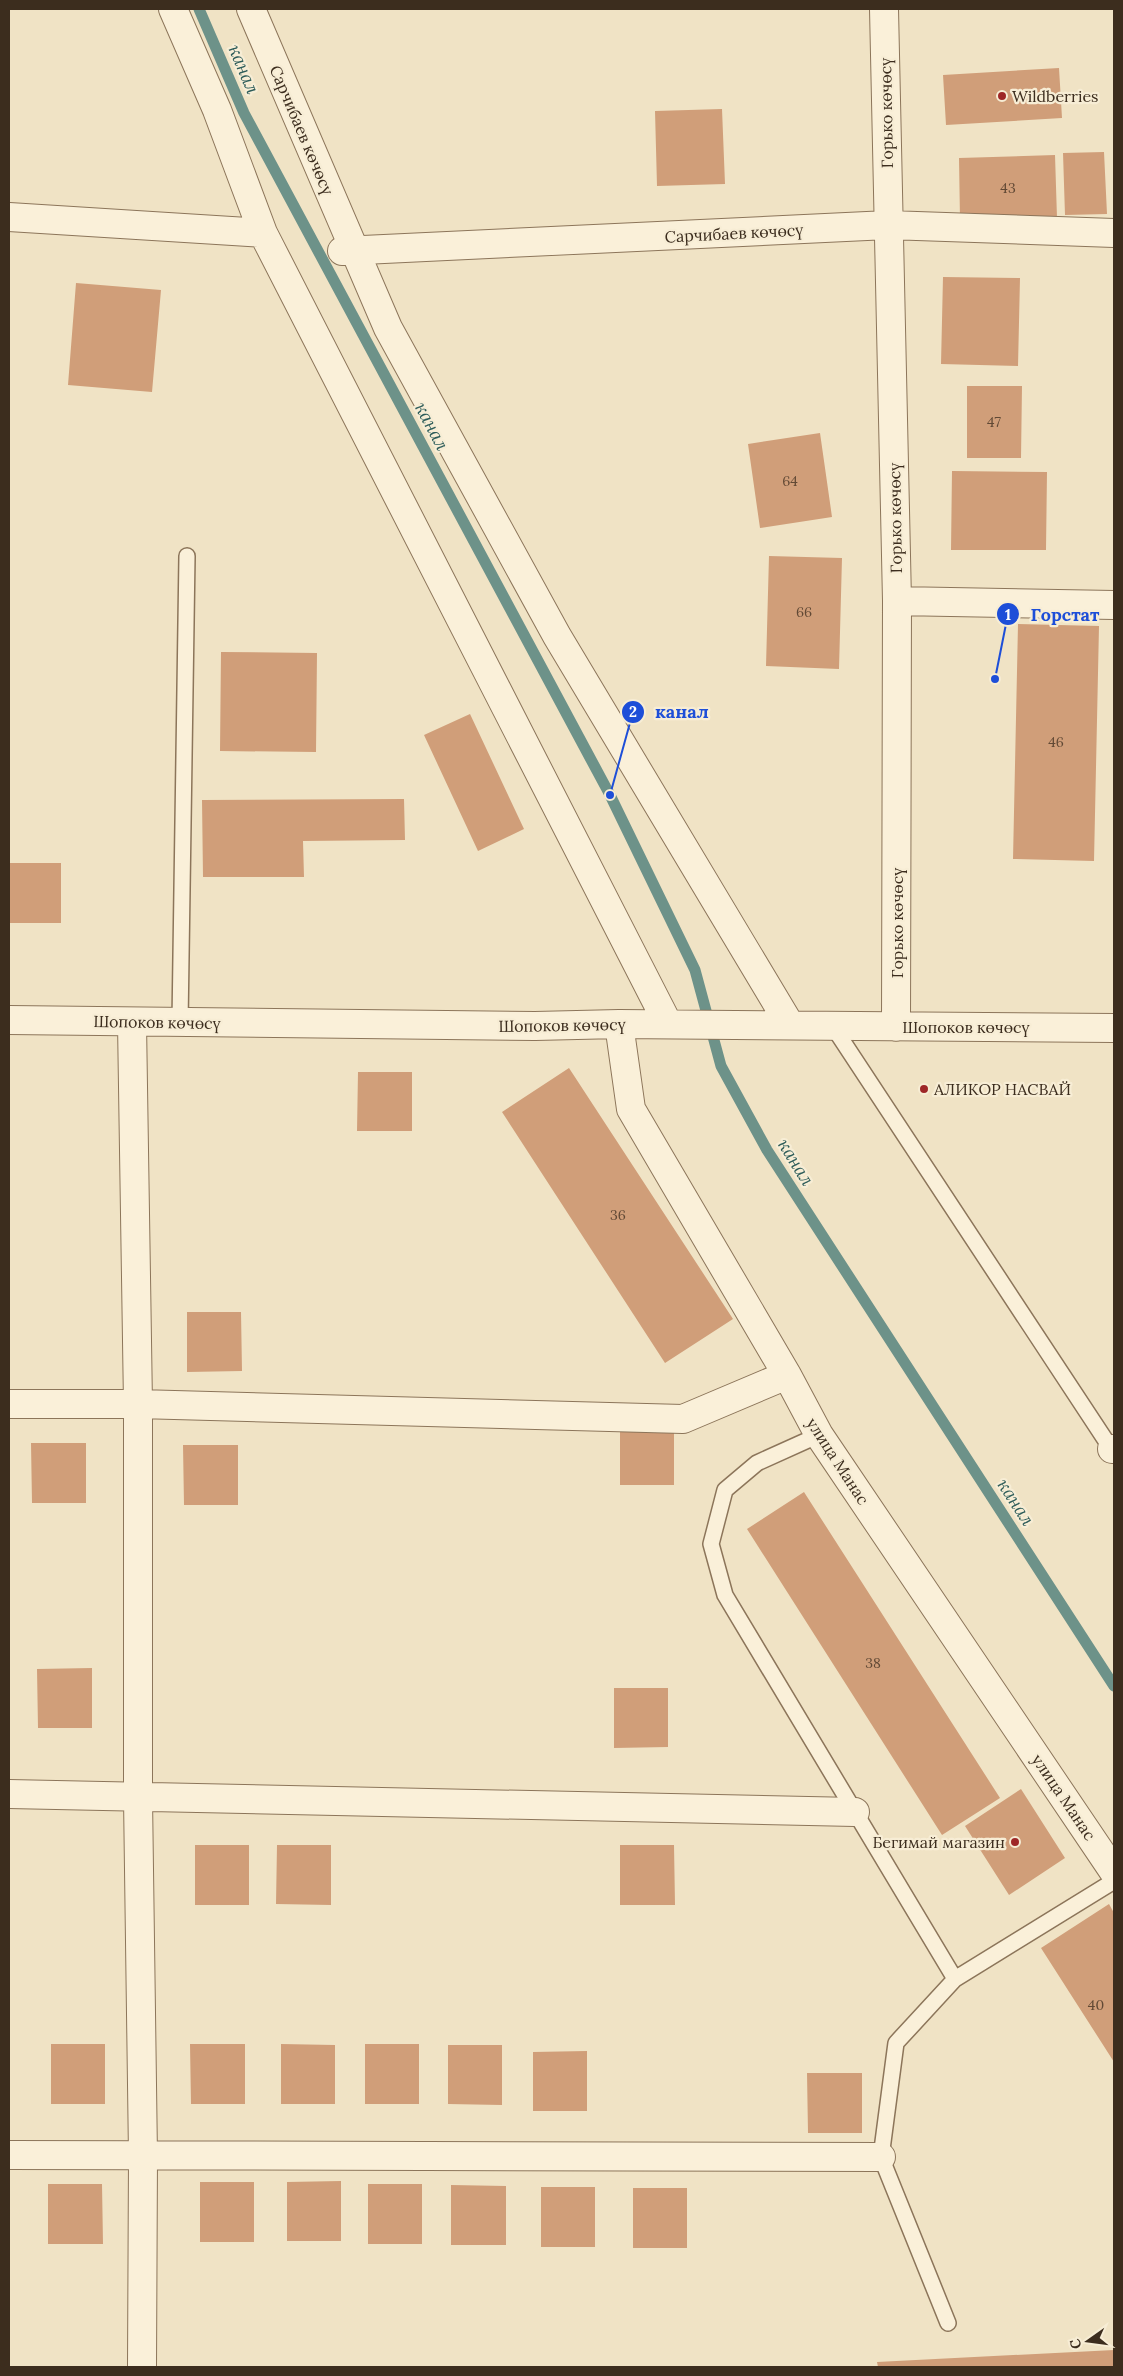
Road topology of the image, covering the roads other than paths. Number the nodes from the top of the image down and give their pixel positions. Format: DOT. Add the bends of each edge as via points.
graph roads {
  1 [pos="173,9"];
  2 [pos="251,9"];
  3 [pos="884,9"];
  4 [pos="9,217"];
  5 [pos="888,225"];
  6 [pos="263,233"];
  7 [pos="1114,233"];
  8 [pos="347,251"];
  9 [pos="187,556"];
  10 [pos="897,601"];
  11 [pos="1114,605"];
  12 [pos="9,1020"];
  13 [pos="132,1023"];
  14 [pos="180,1023"];
  15 [pos="619,1024"];
  16 [pos="790,1024"];
  17 [pos="669,1025"];
  18 [pos="832,1025"];
  19 [pos="896,1027"];
  20 [pos="1114,1028"];
  21 [pos="787,1375"];
  22 [pos="9,1404"];
  23 [pos="138,1404"];
  24 [pos="819,1435"];
  25 [pos="1114,1451"];
  26 [pos="9,1794"];
  27 [pos="138,1798"];
  28 [pos="855,1812"];
  29 [pos="1114,1872"];
  30 [pos="1114,1881"];
  31 [pos="955,1979"];
  32 [pos="9,2155"];
  33 [pos="143,2156"];
  34 [pos="881,2157"];
  35 [pos="948,2322"];
  36 [pos="142,2367"];
  1 -- 6 [label="street" via="217,110"];
  2 -- 8 [label="street, Сарчибаев көчөсү"];
  3 -- 5 [label="street, Горько көчөсү"];
  4 -- 6 [label="street"];
  5 -- 7 [label="street, Сарчибаев көчөсү"];
  5 -- 8 [label="street, Сарчибаев көчөсү"];
  5 -- 10 [label="street, Горько көчөсү"];
  6 -- 17 [label="street"];
  8 -- 16 [label="street" via="557,636"];
  9 -- 14 [label="lane"];
  10 -- 11 [label="street"];
  10 -- 19 [label="street, Горько көчөсү"];
  12 -- 13 [label="street, Шопоков көчөсү"];
  13 -- 14 [label="street, Шопоков көчөсү"];
  13 -- 23 [label="street"];
  14 -- 15 [label="street, Шопоков көчөсү"];
  15 -- 17 [label="street, Шопоков көчөсү"];
  15 -- 21 [label="street, улица Манас" via="631,1109"];
  16 -- 17 [label="street, Шопоков көчөсү"];
  16 -- 18 [label="street, Шопоков көчөсү"];
  18 -- 19 [label="street, Шопоков көчөсү"];
  18 -- 25 [label="lane"];
  19 -- 20 [label="street, Шопоков көчөсү"];
  21 -- 23 [label="street" via="683,1419"];
  21 -- 24 [label="street, улица Манас"];
  22 -- 23 [label="street"];
  23 -- 27 [label="street"];
  24 -- 28 [label="lane" via="757,1463 725,1490 711,1544 725,1595"];
  24 -- 29 [label="street, улица Манас"];
  26 -- 27 [label="street"];
  27 -- 28 [label="street"];
  27 -- 33 [label="street"];
  28 -- 31 [label="lane"];
  30 -- 31 [label="lane"];
  31 -- 34 [label="lane" via="896,2043"];
  32 -- 33 [label="street"];
  33 -- 34 [label="street"];
  33 -- 36 [label="street"];
  34 -- 35 [label="lane"];
}
